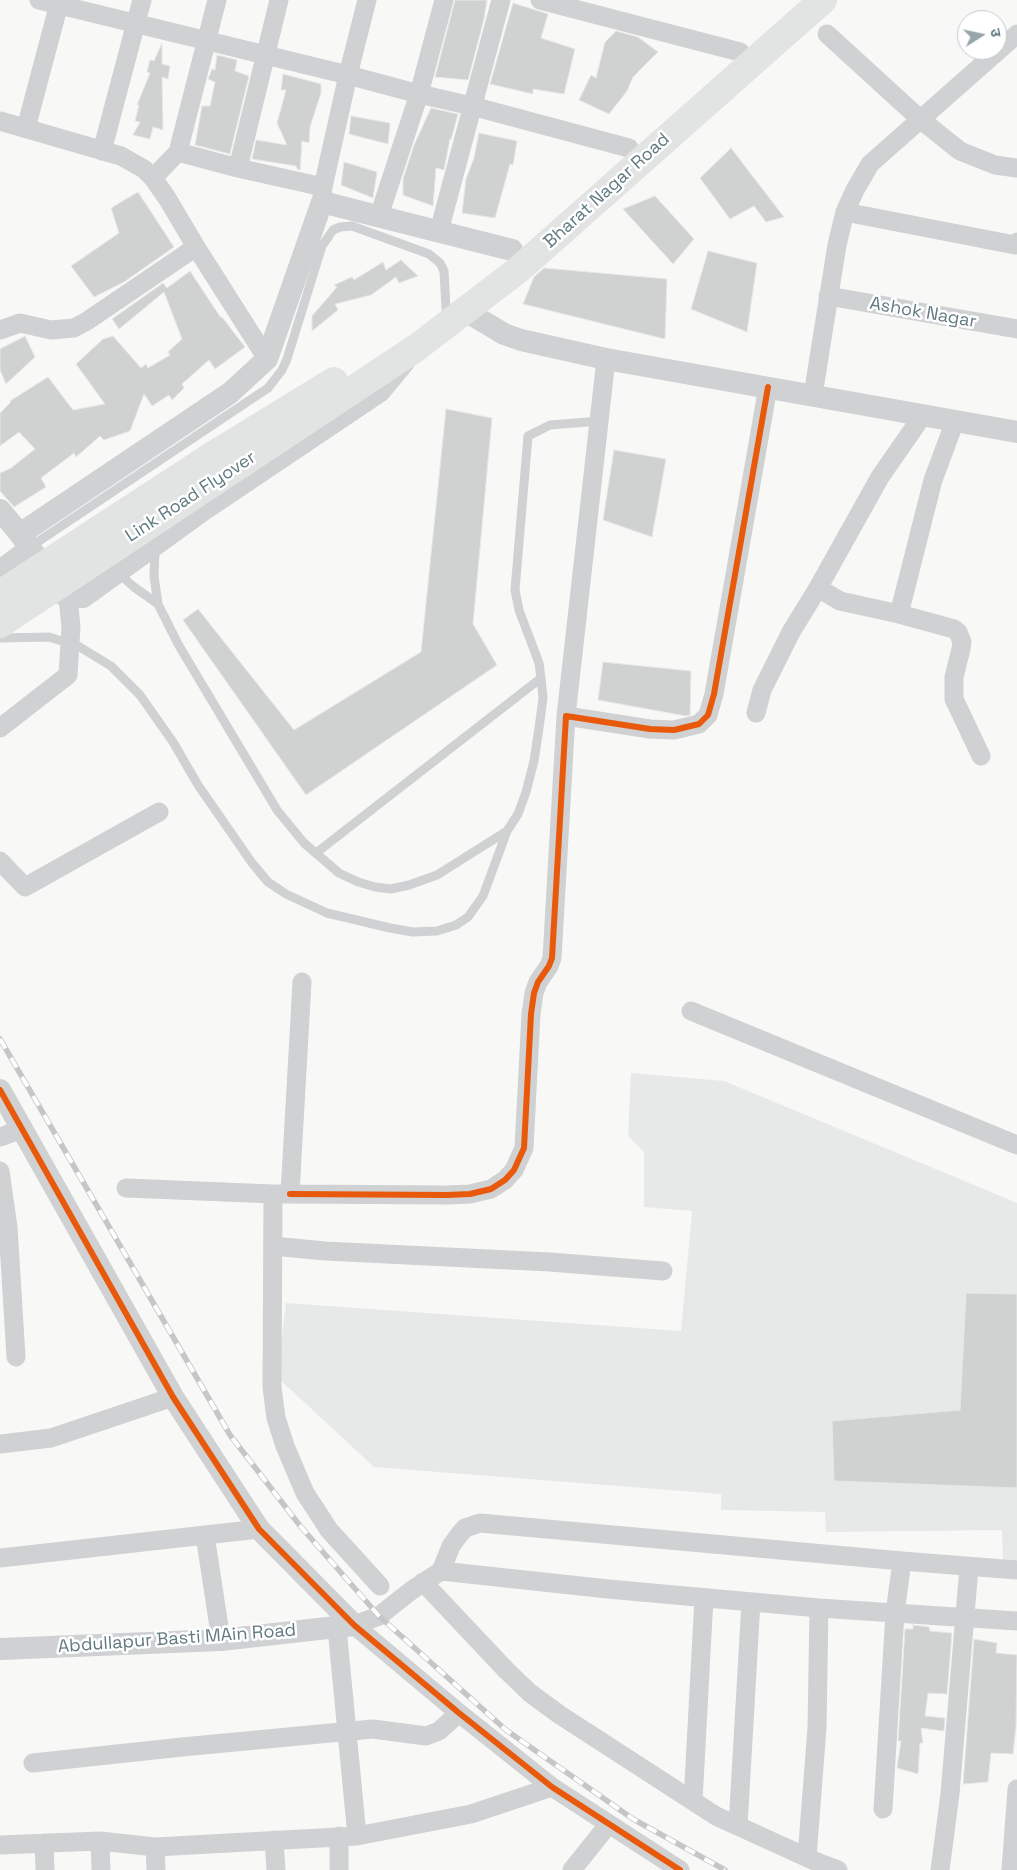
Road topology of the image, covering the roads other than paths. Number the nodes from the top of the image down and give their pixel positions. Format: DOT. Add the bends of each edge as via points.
graph roads {
  1 [pos="39,0"];
  2 [pos="142,0"];
  3 [pos="217,0"];
  4 [pos="279,0"];
  5 [pos="367,0"];
  6 [pos="444,0"];
  7 [pos="501,0"];
  8 [pos="540,0"];
  9 [pos="800,0"];
  10 [pos="823,0"];
  11 [pos="60,2"];
  12 [pos="136,24"];
  13 [pos="827,34"];
  14 [pos="1017,34"];
  15 [pos="207,41"];
  16 [pos="740,52"];
  17 [pos="266,55"];
  18 [pos="348,75"];
  19 [pos="419,94"];
  20 [pos="472,106"];
  21 [pos="920,119"];
  22 [pos="0,121"];
  23 [pos="26,128"];
  24 [pos="630,148"];
  25 [pos="102,151"];
  26 [pos="178,152"];
  27 [pos="238,168"];
  28 [pos="1017,168"];
  29 [pos="153,178"];
  30 [pos="322,195"];
  31 [pos="845,212"];
  32 [pos="379,216"];
  33 [pos="439,231"];
  34 [pos="1016,244"];
  35 [pos="196,247"];
  36 [pos="512,250"];
  37 [pos="828,296"];
  38 [pos="455,309"];
  39 [pos="1017,329"];
  40 [pos="0,330"];
  41 [pos="416,348"];
  42 [pos="267,359"];
  43 [pos="606,359"];
  44 [pos="378,364"];
  45 [pos="768,387"];
  46 [pos="813,395"];
  47 [pos="923,415"];
  48 [pos="600,421"];
  49 [pos="955,421"];
  50 [pos="1017,432"];
  51 [pos="0,510"];
  52 [pos="79,524"];
  53 [pos="25,541"];
  54 [pos="156,545"];
  55 [pos="0,569"];
  56 [pos="117,573"];
  57 [pos="818,588"];
  58 [pos="0,594"];
  59 [pos="68,598"];
  60 [pos="158,604"];
  61 [pos="899,614"];
  62 [pos="0,624"];
  63 [pos="0,638"];
  64 [pos="541,678"];
  65 [pos="756,713"];
  66 [pos="566,716"];
  67 [pos="0,728"];
  68 [pos="981,756"];
  69 [pos="159,812"];
  70 [pos="507,830"];
  71 [pos="316,853"];
  72 [pos="0,860"];
  73 [pos="302,982"];
  74 [pos="691,1011"];
  75 [pos="0,1090"];
  76 [pos="22,1129"];
  77 [pos="0,1138"];
  78 [pos="1017,1145"];
  79 [pos="0,1171"];
  80 [pos="126,1188"];
  81 [pos="281,1194"];
  82 [pos="273,1246"];
  83 [pos="662,1271"];
  84 [pos="16,1357"];
  85 [pos="173,1397"];
  86 [pos="0,1444"];
  87 [pos="259,1529"];
  88 [pos="205,1535"];
  89 [pos="0,1558"];
  90 [pos="902,1562"];
  91 [pos="969,1567"];
  92 [pos="1017,1570"];
  93 [pos="441,1571"];
  94 [pos="423,1582"];
  95 [pos="380,1586"];
  96 [pos="704,1598"];
  97 [pos="751,1602"];
  98 [pos="820,1608"];
  99 [pos="895,1613"];
  100 [pos="964,1618"];
  101 [pos="1017,1621"];
  102 [pos="345,1626"];
  103 [pos="221,1640"];
  104 [pos="0,1650"];
  105 [pos="459,1713"];
  106 [pos="347,1731"];
  107 [pos="33,1763"];
  108 [pos="552,1787"];
  109 [pos="1017,1789"];
  110 [pos="693,1801"];
  111 [pos="883,1809"];
  112 [pos="608,1825"];
  113 [pos="738,1826"];
  114 [pos="348,1836"];
  115 [pos="274,1840"];
  116 [pos="100,1841"];
  117 [pos="44,1843"];
  118 [pos="0,1845"];
  119 [pos="155,1847"];
  120 [pos="807,1857"];
  121 [pos="45,1870"];
  122 [pos="101,1870"];
  123 [pos="156,1870"];
  124 [pos="276,1870"];
  125 [pos="339,1870"];
  126 [pos="572,1870"];
  127 [pos="680,1870"];
  128 [pos="838,1870"];
  129 [pos="940,1870"];
  130 [pos="1012,1870"];
  1 -- 11 [label="street"];
  2 -- 12 [label="street"];
  3 -- 15 [label="street"];
  4 -- 17 [label="street"];
  5 -- 18 [label="street"];
  6 -- 19 [label="street"];
  7 -- 20 [label="street"];
  8 -- 16 [label="street"];
  9 -- 16 [label="main road, Bharat Nagar Road"];
  10 -- 38 [label="main road, Bharat Nagar Road" via="518,270"];
  11 -- 12 [label="street"];
  11 -- 23 [label="street"];
  12 -- 15 [label="street"];
  12 -- 25 [label="street"];
  13 -- 21 [label="street"];
  14 -- 21 [label="street"];
  15 -- 17 [label="street"];
  15 -- 26 [label="street"];
  16 -- 24 [label="main road, Bharat Nagar Road"];
  17 -- 18 [label="street"];
  17 -- 27 [label="street"];
  18 -- 19 [label="street"];
  18 -- 30 [label="street"];
  19 -- 20 [label="street"];
  19 -- 32 [label="street"];
  20 -- 24 [label="street"];
  20 -- 33 [label="street"];
  21 -- 28 [label="street" via="960,152 996,165"];
  21 -- 31 [label="street" via="870,164"];
  22 -- 23 [label="street"];
  23 -- 25 [label="street"];
  24 -- 36 [label="main road, Bharat Nagar Road"];
  25 -- 29 [label="street" via="121,156"];
  26 -- 27 [label="street"];
  26 -- 29 [label="street"];
  27 -- 30 [label="street"];
  29 -- 35 [label="street"];
  30 -- 32 [label="street"];
  30 -- 42 [label="street"];
  31 -- 34 [label="street"];
  31 -- 37 [label="street"];
  32 -- 33 [label="street"];
  33 -- 36 [label="street"];
  35 -- 40 [label="street" via="74,328 59,331 20,323"];
  35 -- 42 [label="street"];
  36 -- 38 [label="main road, Bharat Nagar Road"];
  37 -- 39 [label="street, Ashok Nagar"];
  37 -- 46 [label="street"];
  38 -- 41 [label="main road, Bharat Nagar Road"];
  38 -- 43 [label="street" via="522,340"];
  38 -- 44 [label="main road, Bharat Nagar Road"];
  38 -- 52 [label="lane" via="444,271 429,254 352,226 333,230 322,246 287,359 277,378 268,388"];
  41 -- 44 [label="main road, Bharat Nagar Road"];
  41 -- 54 [label="street" via="380,392"];
  42 -- 53 [label="street" via="230,394"];
  43 -- 45 [label="street"];
  43 -- 48 [label="street"];
  44 -- 58 [label="main road, Link Road Flyover" via="210,457"];
  44 -- 62 [label="main road, Link Road Flyover"];
  45 -- 46 [label="street"];
  45 -- 66 [label="street" via="708,715 699,724 674,730"];
  46 -- 47 [label="street"];
  47 -- 49 [label="street"];
  47 -- 57 [label="street" via="880,477"];
  48 -- 64 [label="lane" via="550,425 528,436 515,590"];
  48 -- 66 [label="street"];
  49 -- 50 [label="street"];
  49 -- 61 [label="street" via="933,480"];
  51 -- 53 [label="street"];
  52 -- 53 [label="lane"];
  52 -- 56 [label="lane"];
  53 -- 55 [label="street"];
  53 -- 59 [label="street"];
  54 -- 56 [label="street"];
  54 -- 60 [label="lane" via="154,576"];
  56 -- 59 [label="street" via="83,597"];
  56 -- 60 [label="lane"];
  57 -- 61 [label="street" via="840,601"];
  57 -- 65 [label="street" via="762,690"];
  59 -- 67 [label="street" via="71,627 68,675"];
  60 -- 71 [label="lane" via="178,644 277,810"];
  61 -- 68 [label="street" via="958,632 962,642 954,677 954,698"];
  63 -- 70 [label="lane" via="49,637 78,646 110,666 140,695 198,785 268,882 327,913 412,932 437,931 456,925 468,917 483,896"];
  64 -- 70 [label="lane" via="543,698 534,761 518,814"];
  64 -- 71 [label="lane"];
  66 -- 81 [label="street" via="552,958 538,982 532,1007 524,1148 514,1170 491,1188 470,1194"];
  69 -- 72 [label="street" via="25,887"];
  70 -- 71 [label="lane" via="437,875 391,889 358,882 340,873"];
  73 -- 81 [label="street"];
  74 -- 78 [label="street"];
  75 -- 76 [label="street"];
  76 -- 77 [label="street"];
  76 -- 85 [label="street"];
  79 -- 84 [label="street" via="8,1227"];
  80 -- 81 [label="street"];
  81 -- 82 [label="street"];
  82 -- 83 [label="street" via="326,1252 550,1262"];
  82 -- 95 [label="street" via="272,1387 276,1418 305,1493 329,1530"];
  85 -- 86 [label="street" via="51,1438"];
  85 -- 87 [label="street"];
  87 -- 88 [label="street"];
  87 -- 102 [label="street"];
  88 -- 89 [label="street"];
  88 -- 103 [label="street"];
  90 -- 91 [label="street"];
  90 -- 93 [label="street" via="480,1522 465,1528 459,1535"];
  90 -- 99 [label="street"];
  91 -- 92 [label="street"];
  91 -- 100 [label="street"];
  93 -- 94 [label="street"];
  93 -- 96 [label="street"];
  94 -- 102 [label="street" via="379,1616"];
  94 -- 110 [label="street" via="530,1693"];
  96 -- 97 [label="street"];
  96 -- 110 [label="street"];
  97 -- 98 [label="street"];
  97 -- 113 [label="street"];
  98 -- 99 [label="street"];
  98 -- 120 [label="street" via="817,1728"];
  99 -- 100 [label="street"];
  99 -- 111 [label="street"];
  100 -- 101 [label="street"];
  100 -- 129 [label="street" via="950,1794"];
  102 -- 103 [label="street, Abdullapur Basti MAin Road"];
  102 -- 105 [label="street"];
  102 -- 106 [label="street"];
  103 -- 104 [label="street, Abdullapur Basti MAin Road"];
  105 -- 106 [label="street" via="439,1731 426,1736 373,1729"];
  105 -- 108 [label="street"];
  106 -- 107 [label="street"];
  106 -- 114 [label="street"];
  108 -- 112 [label="street"];
  108 -- 114 [label="street" via="471,1814"];
  109 -- 130 [label="street"];
  110 -- 113 [label="street"];
  112 -- 126 [label="street"];
  112 -- 127 [label="street"];
  113 -- 120 [label="street"];
  114 -- 115 [label="street"];
  114 -- 125 [label="street"];
  115 -- 119 [label="street"];
  115 -- 124 [label="street"];
  116 -- 117 [label="street"];
  116 -- 119 [label="street"];
  116 -- 122 [label="street"];
  117 -- 118 [label="street"];
  117 -- 121 [label="street"];
  119 -- 123 [label="street"];
  120 -- 128 [label="street"];
}
